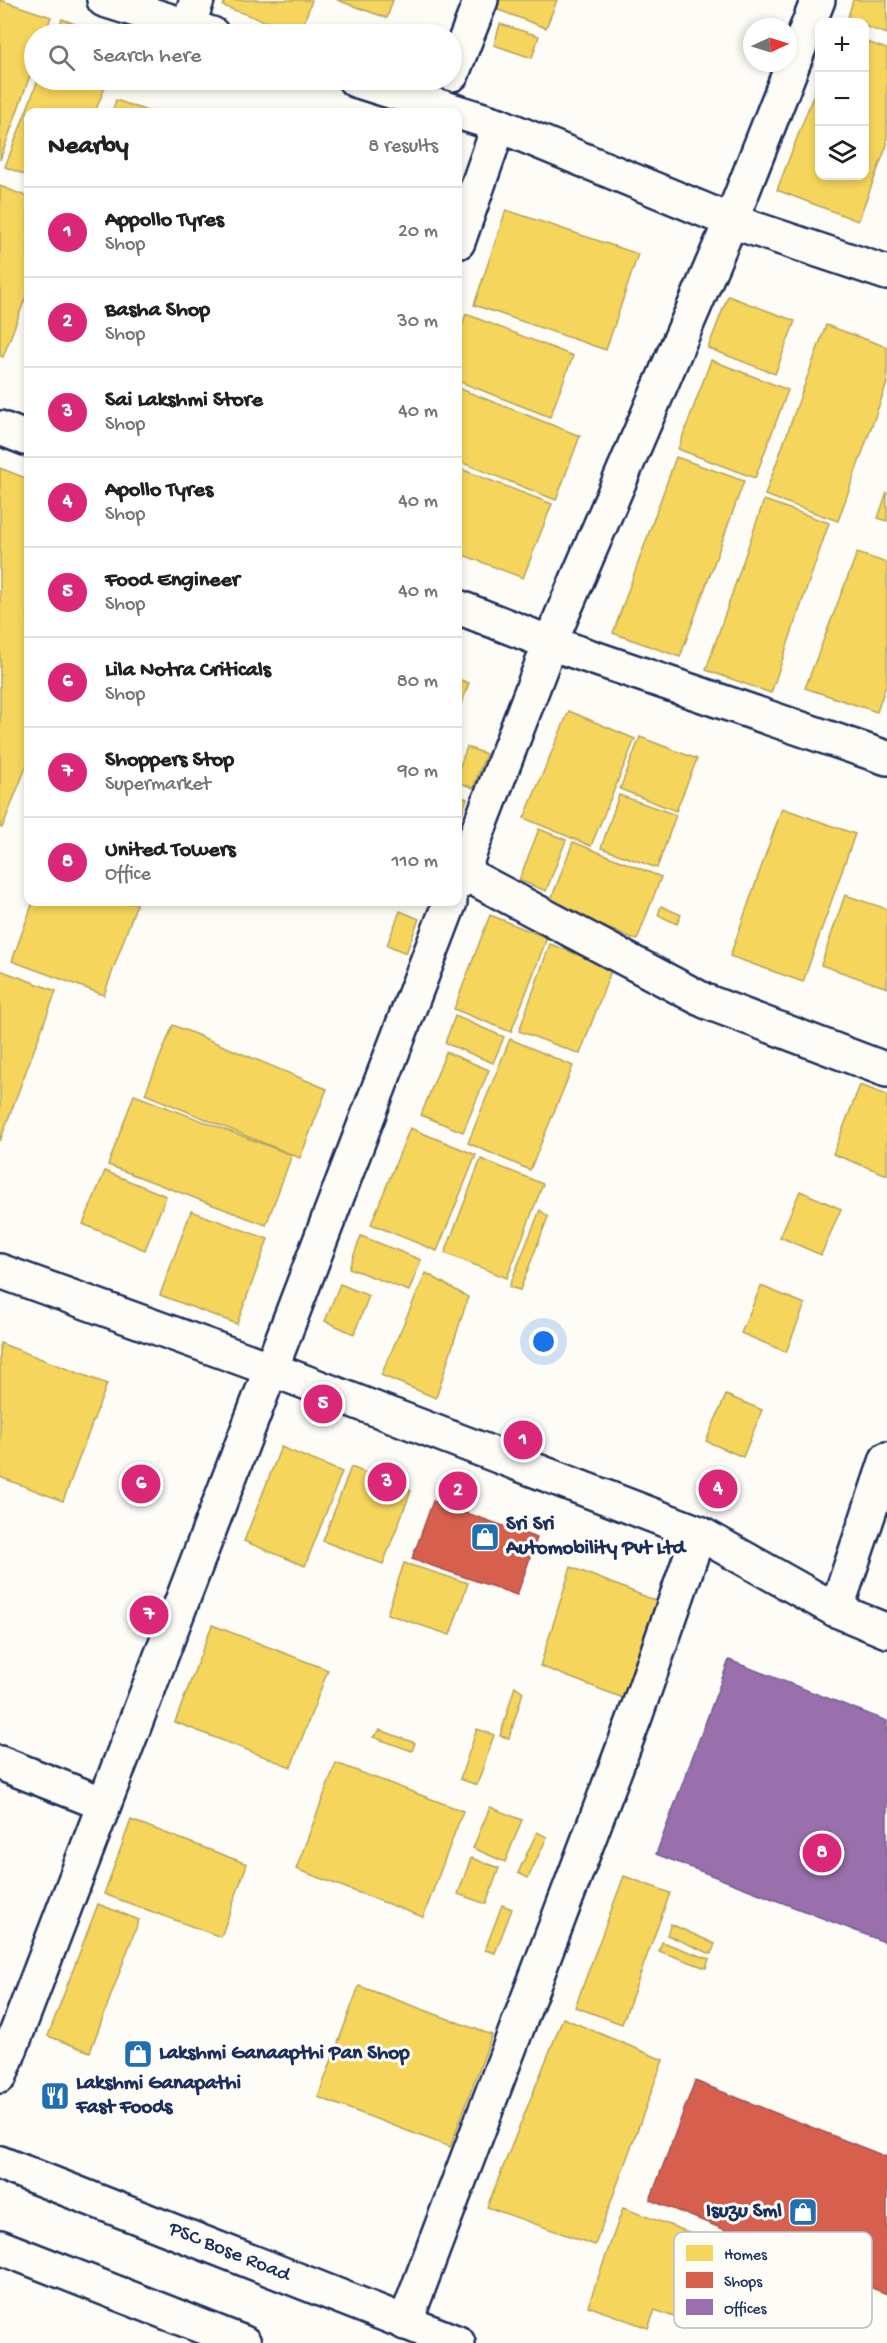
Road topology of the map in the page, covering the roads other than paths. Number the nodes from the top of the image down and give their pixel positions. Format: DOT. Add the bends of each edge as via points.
graph roads {
  1 [pos="104,0"];
  2 [pos="481,0"];
  3 [pos="818,0"];
  4 [pos="199,21"];
  5 [pos="462,48"];
  6 [pos="423,90"];
  7 [pos="444,93"];
  8 [pos="499,125"];
  9 [pos="731,221"];
  10 [pos="462,231"];
  11 [pos="887,273"];
  12 [pos="0,428"];
  13 [pos="24,437"];
  14 [pos="462,609"];
  15 [pos="550,643"];
  16 [pos="887,758"];
  17 [pos="462,872"];
  18 [pos="462,878"];
  19 [pos="448,906"];
  20 [pos="887,1070"];
  21 [pos="0,1270"];
  22 [pos="271,1369"];
  23 [pos="887,1459"];
  24 [pos="699,1533"];
  25 [pos="836,1610"];
  26 [pos="887,1632"];
  27 [pos="0,1763"];
  28 [pos="104,1804"];
  29 [pos="0,2076"];
  30 [pos="0,2163"];
  31 [pos="0,2247"];
  32 [pos="405,2323"];
  33 [pos="242,2343"];
  34 [pos="458,2343"];
  1 -- 4 [label="street"];
  2 -- 5 [label="street"];
  3 -- 9 [label="street"];
  6 -- 7 [label="street"];
  7 -- 8 [label="street"];
  8 -- 9 [label="street"];
  8 -- 10 [label="street"];
  9 -- 11 [label="street"];
  9 -- 15 [label="street"];
  12 -- 13 [label="street"];
  14 -- 15 [label="street"];
  15 -- 16 [label="street"];
  15 -- 17 [label="street"];
  18 -- 20 [label="street" via="705,1001"];
  19 -- 22 [label="street"];
  21 -- 22 [label="street"];
  22 -- 24 [label="street"];
  22 -- 28 [label="street"];
  23 -- 25 [label="street"];
  24 -- 25 [label="street"];
  24 -- 32 [label="street" via="631,1728"];
  25 -- 26 [label="street"];
  27 -- 28 [label="street"];
  28 -- 29 [label="street"];
  30 -- 32 [label="street, PSC Bose Road"];
  31 -- 33 [label="street"];
  32 -- 34 [label="street, PSC Bose Road"];
}
